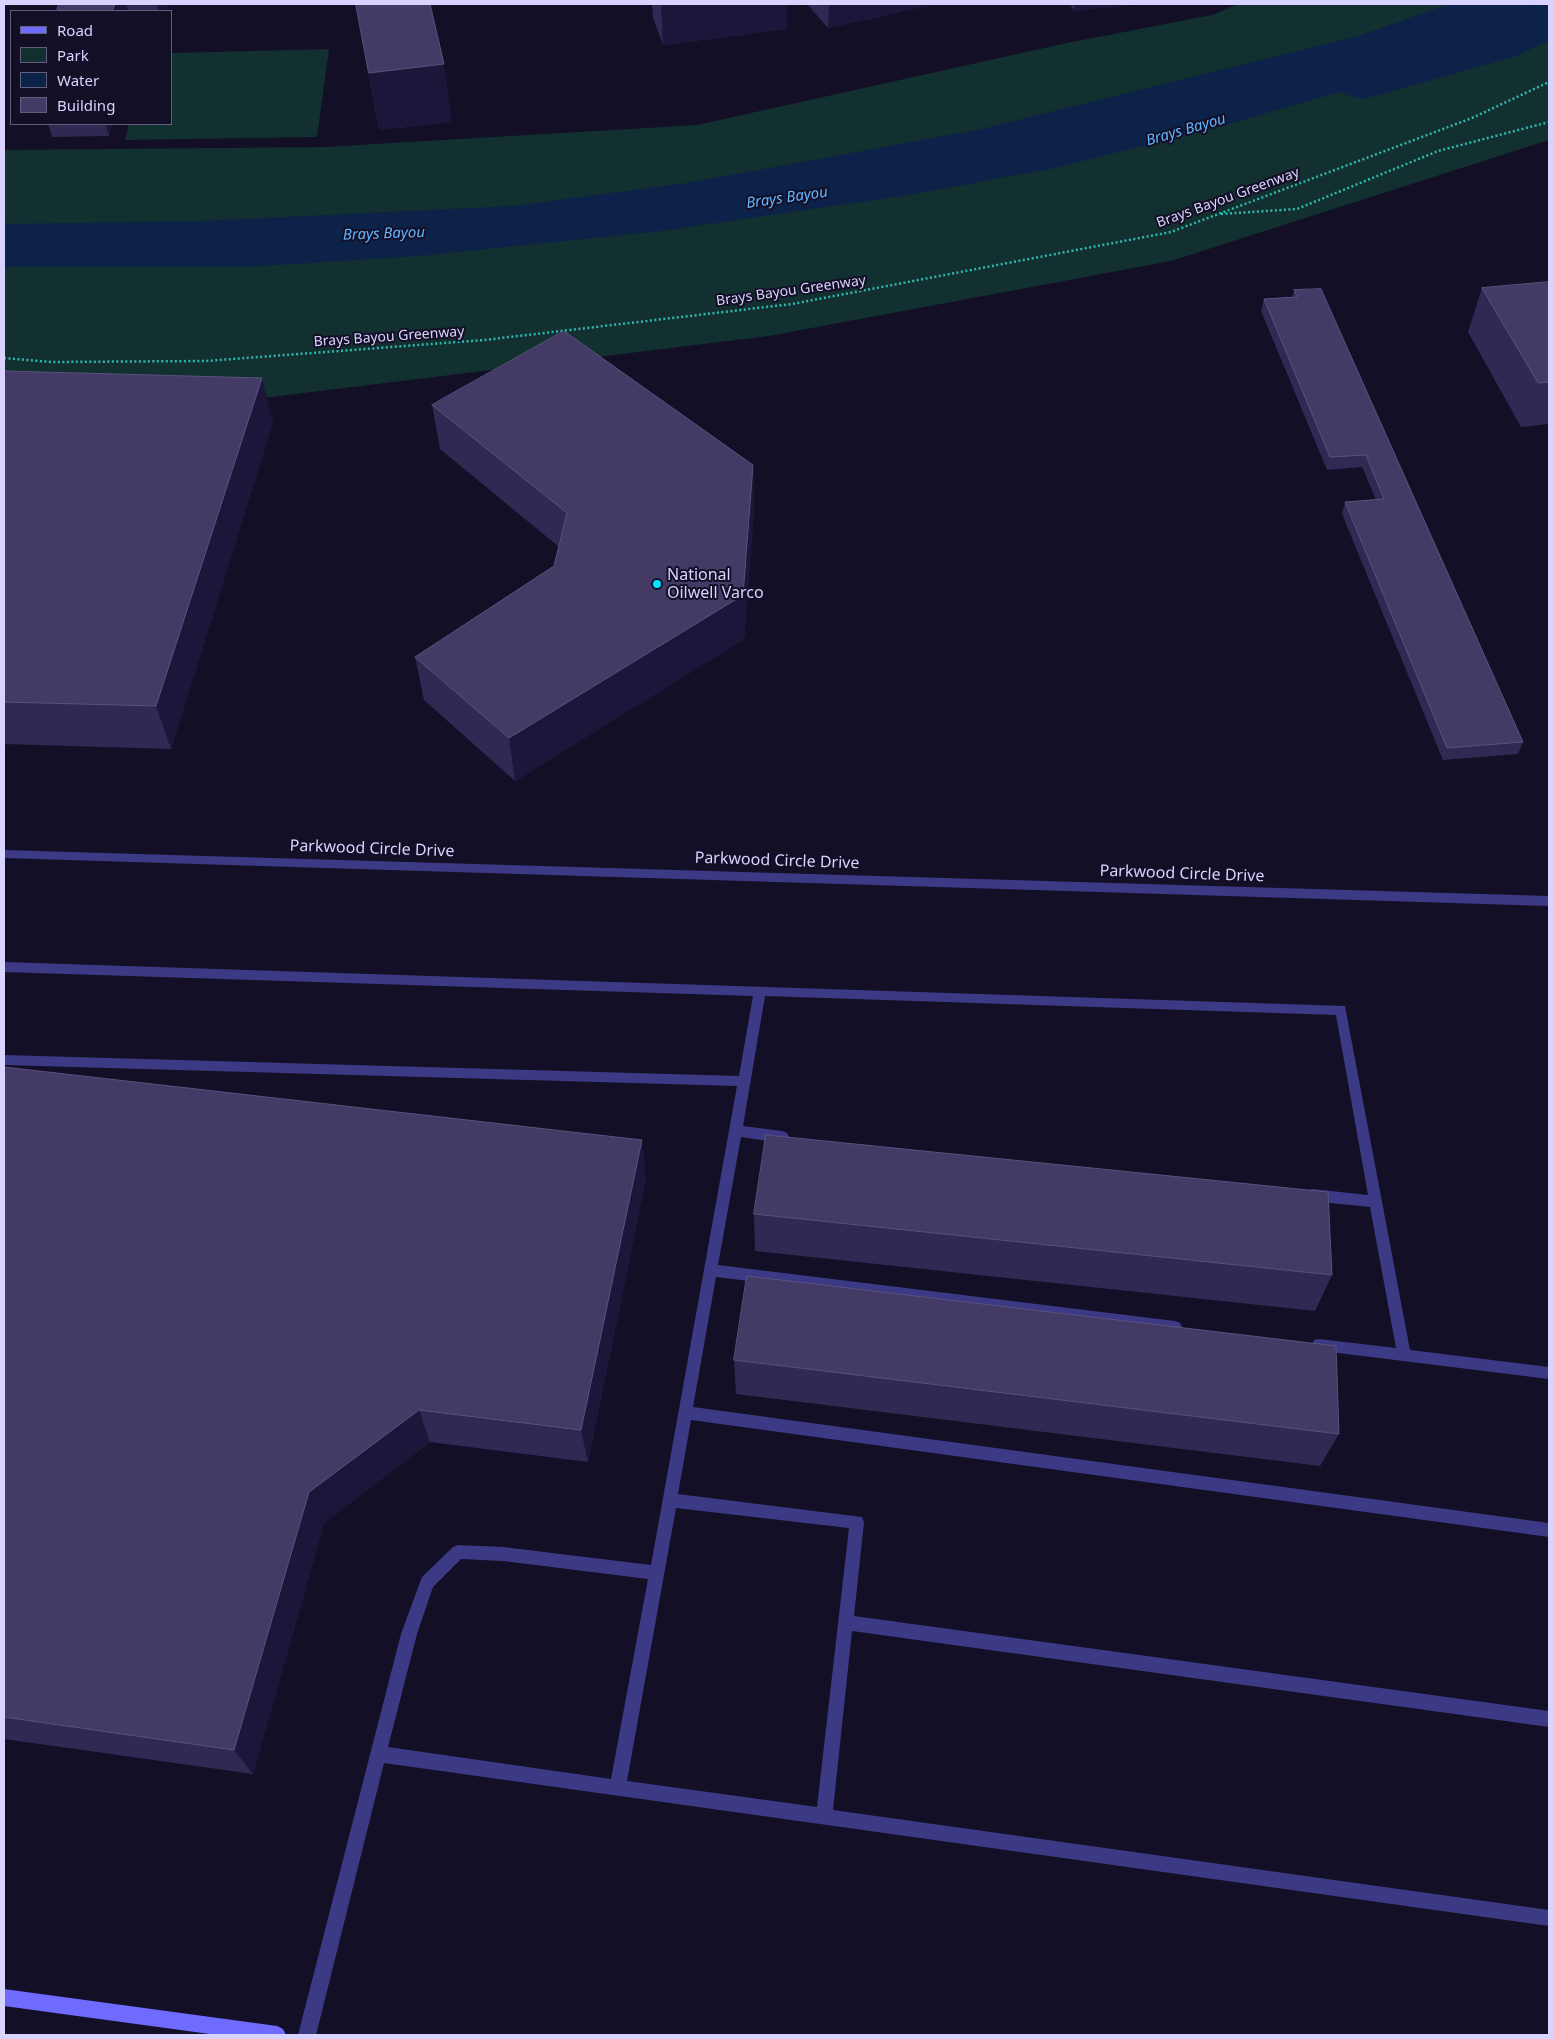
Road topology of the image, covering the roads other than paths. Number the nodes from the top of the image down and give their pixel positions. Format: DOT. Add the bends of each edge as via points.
graph roads {
  1 [pos="4,854"];
  2 [pos="1549,901"];
  3 [pos="4,967"];
  4 [pos="760,991"];
  5 [pos="4,1060"];
  6 [pos="744,1081"];
  7 [pos="735,1131"];
  8 [pos="794,1138"];
  9 [pos="1297,1193"];
  10 [pos="1376,1202"];
  11 [pos="711,1270"];
  12 [pos="1186,1328"];
  13 [pos="1305,1343"];
  14 [pos="1404,1355"];
  15 [pos="1549,1373"];
  16 [pos="686,1413"];
  17 [pos="670,1500"];
  18 [pos="1549,1530"];
  19 [pos="657,1573"];
  20 [pos="846,1623"];
  21 [pos="1549,1719"];
  22 [pos="378,1754"];
  23 [pos="618,1787"];
  24 [pos="824,1817"];
  25 [pos="1549,1918"];
  26 [pos="4,1998"];
  27 [pos="277,2035"];
  28 [pos="307,2035"];
  1 -- 2 [label="street, Parkwood Circle Drive"];
  3 -- 4 [label="street"];
  4 -- 6 [label="street"];
  4 -- 10 [label="street" via="1341,1010"];
  5 -- 6 [label="street"];
  6 -- 7 [label="street"];
  7 -- 8 [label="street"];
  7 -- 11 [label="street"];
  9 -- 10 [label="street"];
  10 -- 14 [label="street"];
  11 -- 12 [label="street"];
  11 -- 16 [label="street"];
  13 -- 14 [label="street"];
  14 -- 15 [label="street"];
  16 -- 17 [label="street"];
  16 -- 18 [label="street"];
  17 -- 19 [label="street"];
  17 -- 20 [label="street" via="858,1522"];
  19 -- 22 [label="street" via="504,1554 458,1552 427,1582 409,1634"];
  19 -- 23 [label="street"];
  20 -- 21 [label="street"];
  20 -- 24 [label="street"];
  22 -- 23 [label="street"];
  22 -- 28 [label="street"];
  23 -- 24 [label="street"];
  24 -- 25 [label="street"];
  26 -- 27 [label="main road"];
}
